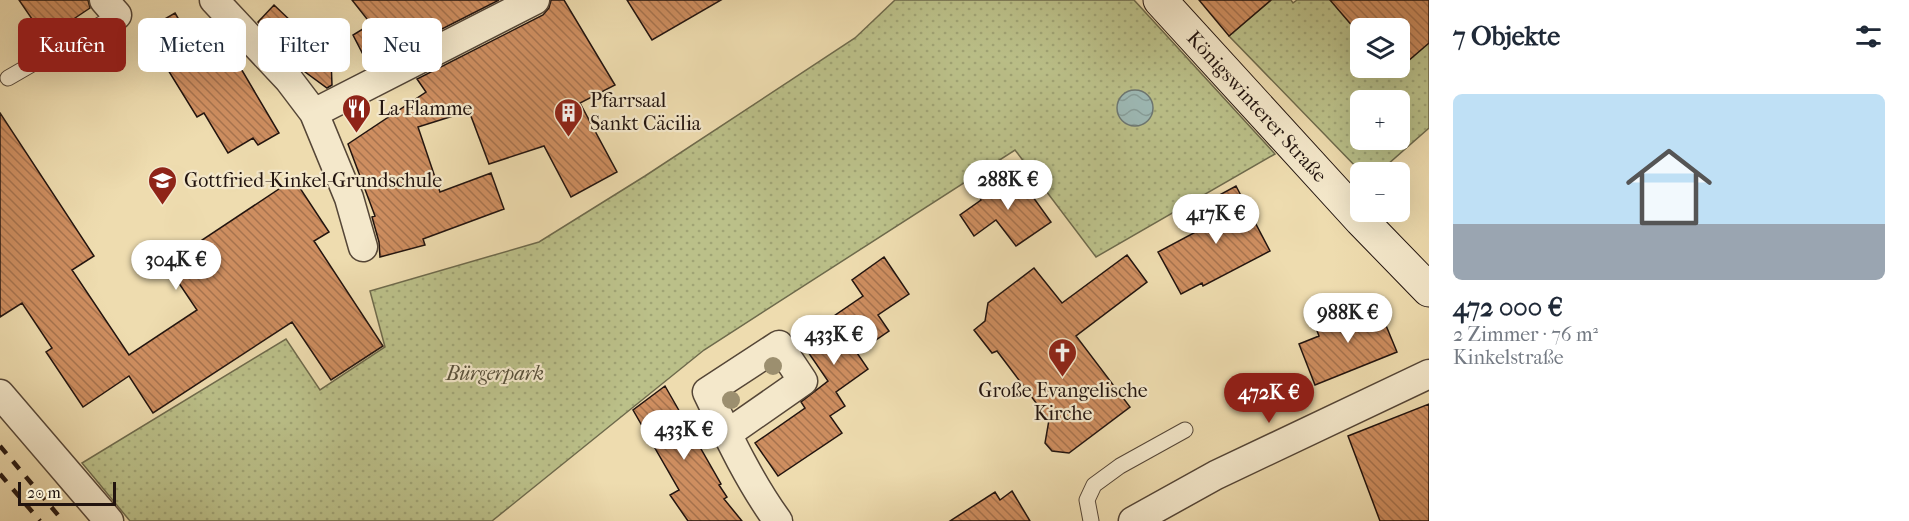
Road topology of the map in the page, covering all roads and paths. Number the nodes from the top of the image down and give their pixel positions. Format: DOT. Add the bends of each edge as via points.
graph roads {
  1 [pos="214,0"];
  2 [pos="535,0"];
  3 [pos="1160,0"];
  4 [pos="111,8"];
  5 [pos="8,78"];
  6 [pos="314,113"];
  7 [pos="363,247"];
  8 [pos="1429,290"];
  9 [pos="1429,374"];
  10 [pos="0,394"];
  11 [pos="1185,430"];
  12 [pos="727,434"];
  13 [pos="110,521"];
  14 [pos="777,521"];
  15 [pos="1091,521"];
  16 [pos="1133,521"];
  1 -- 6 [label="street" via="289,80"];
  2 -- 6 [label="street"];
  3 -- 8 [label="main road, Königswinterer Straße"];
  4 -- 5 [label="lane"];
  6 -- 7 [label="street" via="349,198"];
  9 -- 16 [label="street" via="1216,475"];
  10 -- 13 [label="street"];
  11 -- 15 [label="lane" via="1094,485 1087,500"];
  12 -- 14 [label="street"];
}
